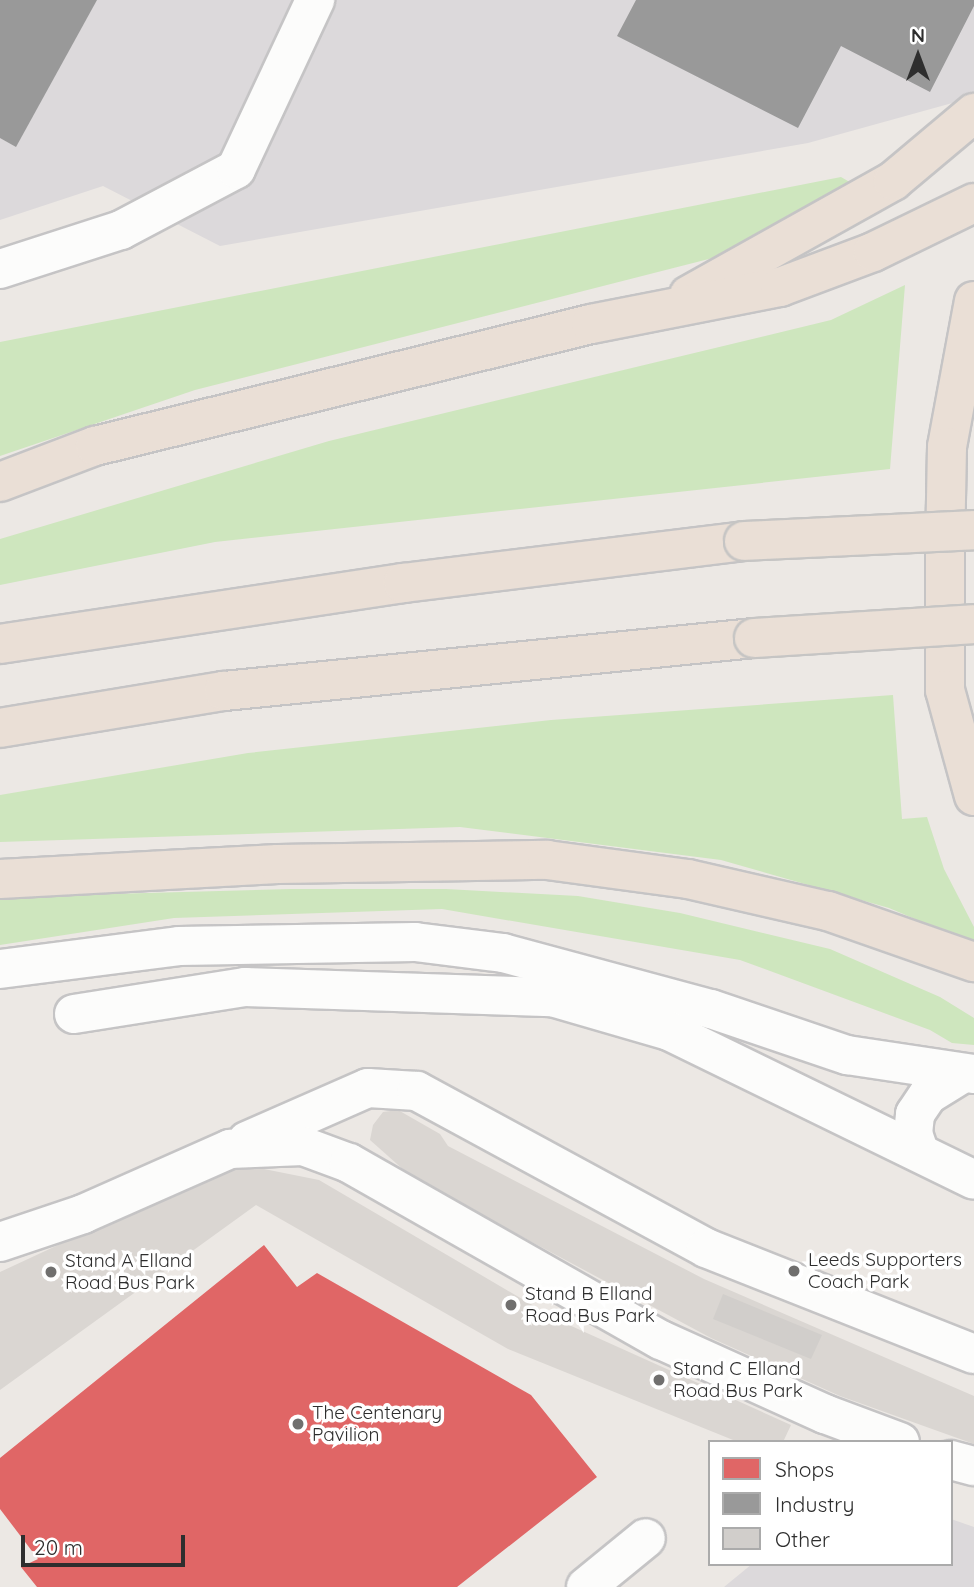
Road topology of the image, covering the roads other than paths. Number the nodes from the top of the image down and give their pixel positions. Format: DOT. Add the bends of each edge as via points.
graph roads {
  1 [pos="315,0"];
  2 [pos="974,113"];
  3 [pos="974,203"];
  4 [pos="0,269"];
  5 [pos="974,300"];
  6 [pos="659,311"];
  7 [pos="0,482"];
  8 [pos="974,530"];
  9 [pos="974,624"];
  10 [pos="0,644"];
  11 [pos="0,728"];
  12 [pos="974,796"];
  13 [pos="0,879"];
  14 [pos="974,962"];
  15 [pos="0,969"];
  16 [pos="75,1014"];
  17 [pos="968,1074"];
  18 [pos="230,1149"];
  19 [pos="919,1151"];
  20 [pos="974,1181"];
  21 [pos="0,1242"];
  22 [pos="974,1354"];
  23 [pos="895,1440"];
  24 [pos="953,1461"];
  25 [pos="974,1466"];
  26 [pos="646,1538"];
  27 [pos="586,1587"];
  1 -- 4 [label="street" via="236,169 121,230"];
  2 -- 6 [label="highway" via="893,181"];
  3 -- 6 [label="highway" via="873,252 780,288"];
  5 -- 12 [label="highway" via="947,447 945,690"];
  6 -- 7 [label="highway" via="94,446"];
  8 -- 10 [label="highway, bridge" via="744,541 403,583"];
  9 -- 11 [label="highway, bridge" via="754,638 224,691"];
  13 -- 14 [label="highway" via="278,864 547,859 688,879 828,911"];
  15 -- 17 [label="street" via="179,946 415,942 503,953 711,1009 847,1055"];
  16 -- 19 [label="street" via="245,987 552,997 669,1031"];
  17 -- 19 [label="street" via="928,1095 915,1114 913,1134"];
  18 -- 21 [label="street" via="83,1214"];
  18 -- 22 [label="street" via="368,1088 416,1091 706,1248"];
  18 -- 23 [label="street" via="303,1146 328,1153 661,1340 825,1414"];
  19 -- 20 [label="street"];
  24 -- 25 [label="street"];
  26 -- 27 [label="street"];
}
